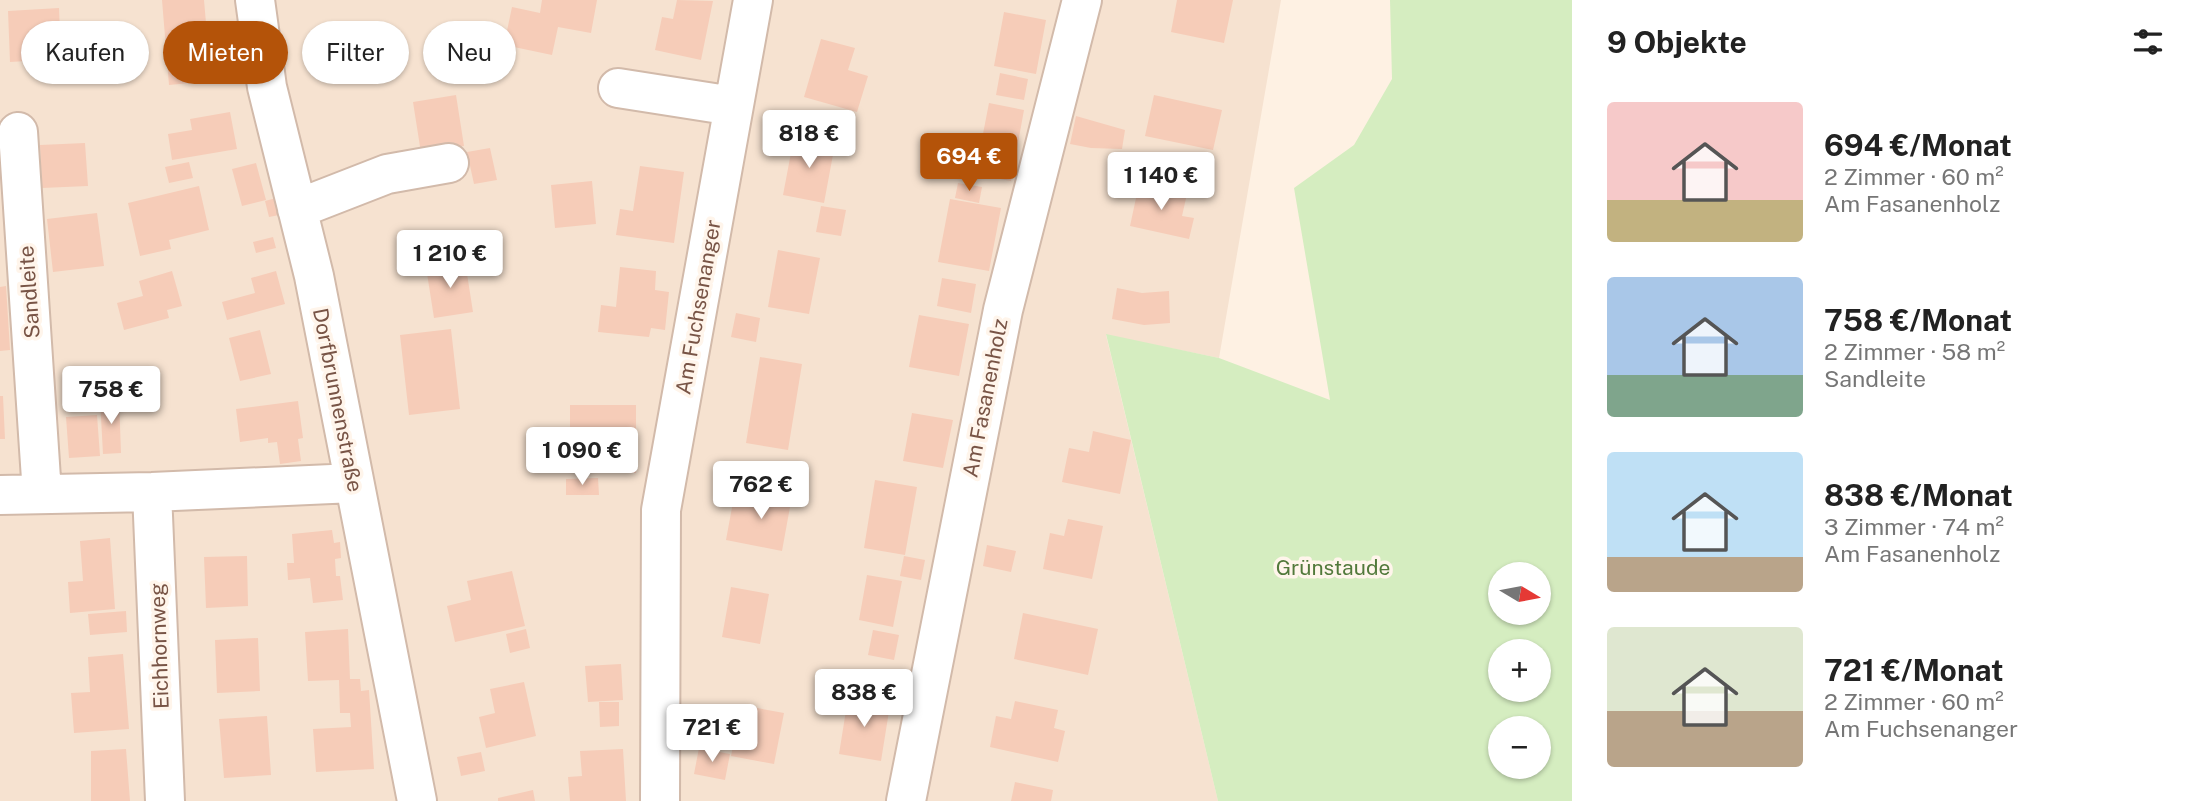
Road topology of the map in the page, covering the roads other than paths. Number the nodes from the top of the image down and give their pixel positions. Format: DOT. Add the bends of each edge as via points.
graph roads {
  1 [pos="256,0"];
  2 [pos="753,0"];
  3 [pos="1082,0"];
  4 [pos="618,88"];
  5 [pos="733,106"];
  6 [pos="18,132"];
  7 [pos="449,163"];
  8 [pos="298,209"];
  9 [pos="354,483"];
  10 [pos="152,492"];
  11 [pos="0,495"];
  12 [pos="42,495"];
  13 [pos="166,801"];
  14 [pos="417,801"];
  15 [pos="660,801"];
  16 [pos="906,801"];
  1 -- 8 [label="street, Dorfbrunnenstraße" via="267,87"];
  2 -- 5 [label="street, Am Fuchsenanger"];
  3 -- 16 [label="street, Am Fasanenholz" via="1003,310"];
  4 -- 5 [label="street"];
  5 -- 15 [label="street, Am Fuchsenanger" via="661,510"];
  6 -- 12 [label="street, Sandleite"];
  7 -- 8 [label="street" via="387,174"];
  8 -- 9 [label="street, Dorfbrunnenstraße"];
  9 -- 10 [label="street"];
  9 -- 14 [label="street, Dorfbrunnenstraße"];
  10 -- 12 [label="street"];
  10 -- 13 [label="street, Eichhornweg"];
  11 -- 12 [label="street"];
}
